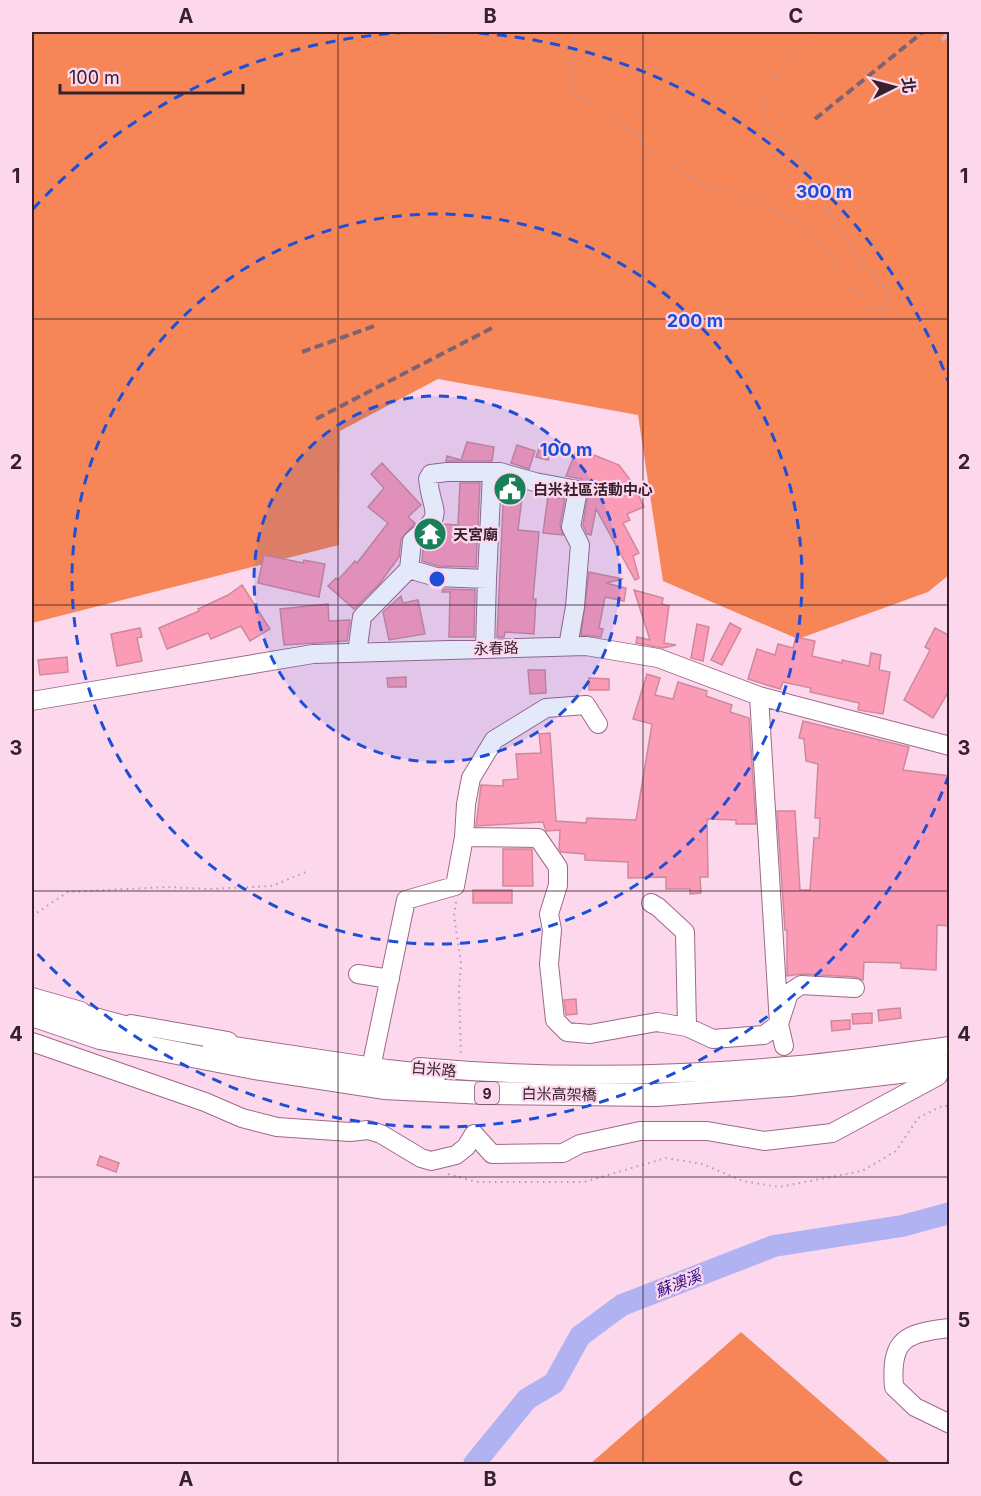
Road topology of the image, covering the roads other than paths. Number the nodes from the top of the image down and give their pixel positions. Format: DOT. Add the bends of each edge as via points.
graph roads {
  1 [pos="492,474"];
  2 [pos="409,569"];
  3 [pos="487,579"];
  4 [pos="568,646"];
  5 [pos="486,649"];
  6 [pos="357,653"];
  7 [pos="759,696"];
  8 [pos="32,701"];
  9 [pos="598,724"];
  10 [pos="947,740"];
  11 [pos="464,837"];
  12 [pos="651,903"];
  13 [pos="358,974"];
  14 [pos="390,979"];
  15 [pos="855,988"];
  16 [pos="32,997"];
  17 [pos="32,1002"];
  18 [pos="32,1015"];
  19 [pos="779,1024"];
  20 [pos="687,1027"];
  21 [pos="32,1042"];
  22 [pos="784,1046"];
  23 [pos="950,1046"];
  24 [pos="950,1054"];
  25 [pos="372,1063"];
  26 [pos="944,1071"];
  27 [pos="950,1328"];
  28 [pos="950,1425"];
  1 -- 2 [label="street" via="431,474 429,486 436,512 433,523 412,541"];
  1 -- 3 [label="street"];
  1 -- 4 [label="street" via="500,472 578,490 572,527 580,545"];
  2 -- 3 [label="street" via="436,577"];
  2 -- 6 [label="street" via="362,617"];
  3 -- 5 [label="street"];
  4 -- 5 [label="street, 永春路"];
  4 -- 7 [label="street, 永春路" via="658,658"];
  5 -- 6 [label="street, 永春路"];
  6 -- 8 [label="street, 永春路" via="313,654 228,666"];
  7 -- 10 [label="street, 永春路"];
  7 -- 19 [label="street"];
  9 -- 11 [label="street" via="586,705 546,708 494,740 471,778"];
  11 -- 14 [label="street" via="455,886 406,900"];
  11 -- 20 [label="street" via="538,838 558,867 558,885 549,914 549,974 555,1020 567,1032 590,1034 657,1022"];
  12 -- 20 [label="street" via="685,932"];
  13 -- 14 [label="street"];
  14 -- 25 [label="street"];
  15 -- 19 [label="street" via="801,985 789,993"];
  16 -- 25 [label="street, 白米路" via="170,1033"];
  17 -- 24 [label="main road, 白米高架橋 / 9" via="170,1038 387,1071 488,1081 789,1073"];
  18 -- 26 [label="main road, 白米高架橋 / 9" via="100,1038 384,1088 656,1095"];
  19 -- 20 [label="street" via="764,1035 712,1039"];
  19 -- 22 [label="street"];
  21 -- 26 [label="street" via="242,1118 277,1126 341,1132 368,1130 421,1158 443,1160 466,1147 474,1134 492,1154 563,1153 580,1144 640,1131 707,1131 764,1141 832,1133"];
  23 -- 25 [label="street, 白米路" via="787,1066 654,1073 488,1073"];
  27 -- 28 [label="street" via="913,1333 892,1363 894,1387 915,1407"];
}
